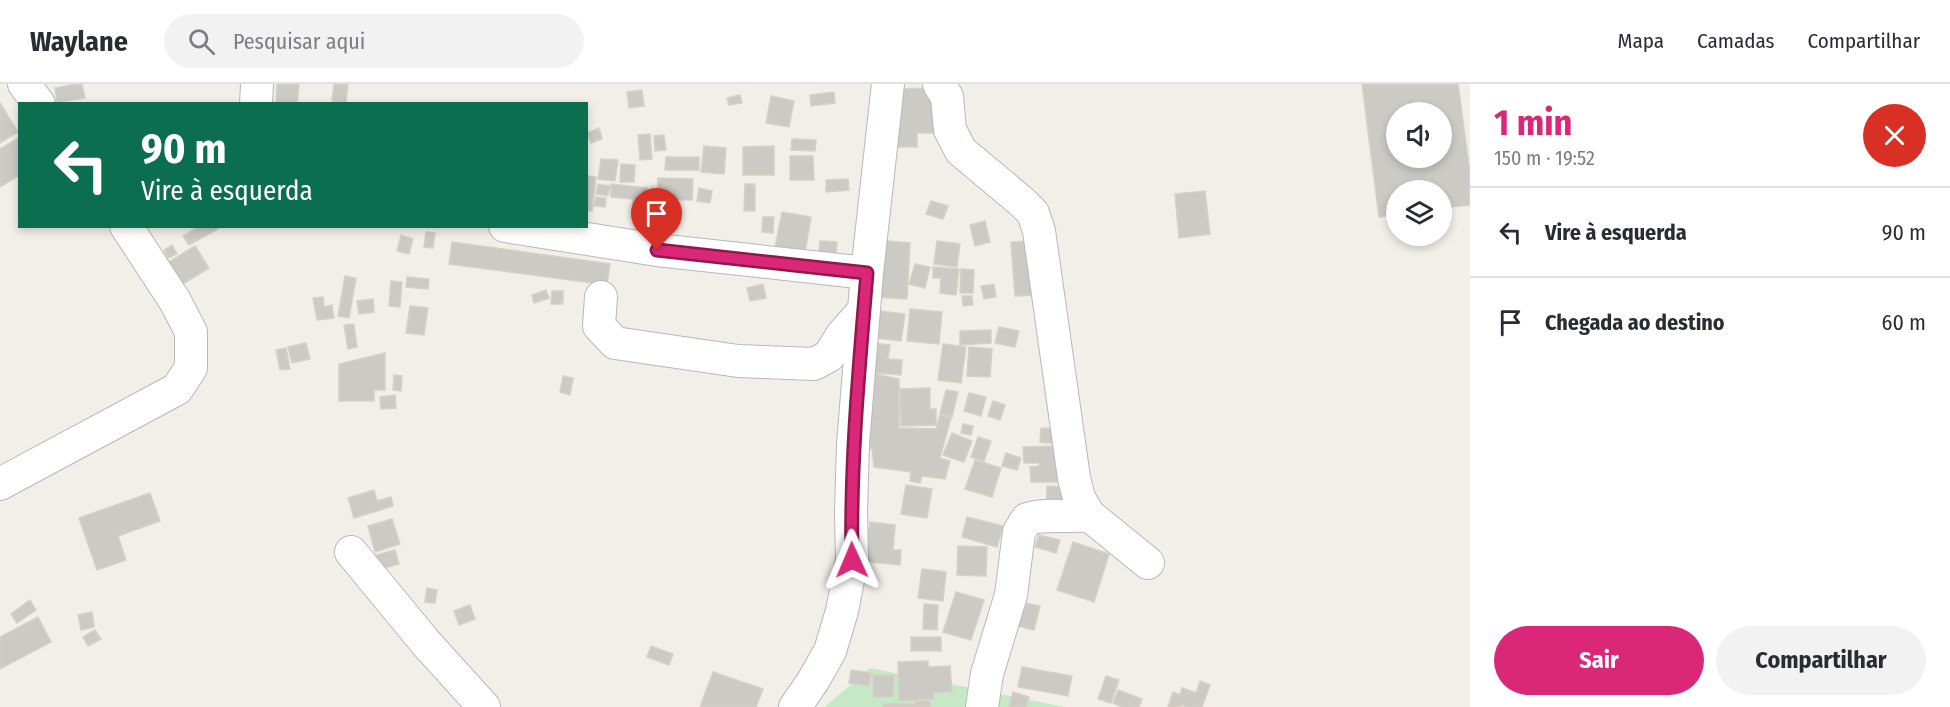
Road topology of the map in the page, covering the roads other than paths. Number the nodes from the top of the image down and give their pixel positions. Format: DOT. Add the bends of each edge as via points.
graph roads {
  1 [pos="24,84"];
  2 [pos="257,84"];
  3 [pos="888,84"];
  4 [pos="939,84"];
  5 [pos="38,102"];
  6 [pos="256,102"];
  7 [pos="127,228"];
  8 [pos="519,228"];
  9 [pos="867,273"];
  10 [pos="601,297"];
  11 [pos="864,310"];
  12 [pos="0,484"];
  13 [pos="1089,515"];
  14 [pos="351,552"];
  15 [pos="1148,563"];
  16 [pos="484,707"];
  17 [pos="795,707"];
  18 [pos="982,707"];
  1 -- 5 [label="street"];
  2 -- 6 [label="street"];
  3 -- 9 [label="street"];
  4 -- 13 [label="street" via="947,98 950,130 961,151 1033,213 1039,231 1074,478"];
  7 -- 12 [label="street" via="191,332 191,368 177,389"];
  8 -- 9 [label="street" via="657,250"];
  9 -- 11 [label="street"];
  10 -- 11 [label="street" via="599,326 615,343 738,361 814,364 829,356"];
  11 -- 17 [label="street" via="853,444 852,560 830,651"];
  13 -- 15 [label="street"];
  13 -- 18 [label="street" via="1040,515 1027,519 1019,532 1011,595 987,674"];
  14 -- 16 [label="street"];
}
